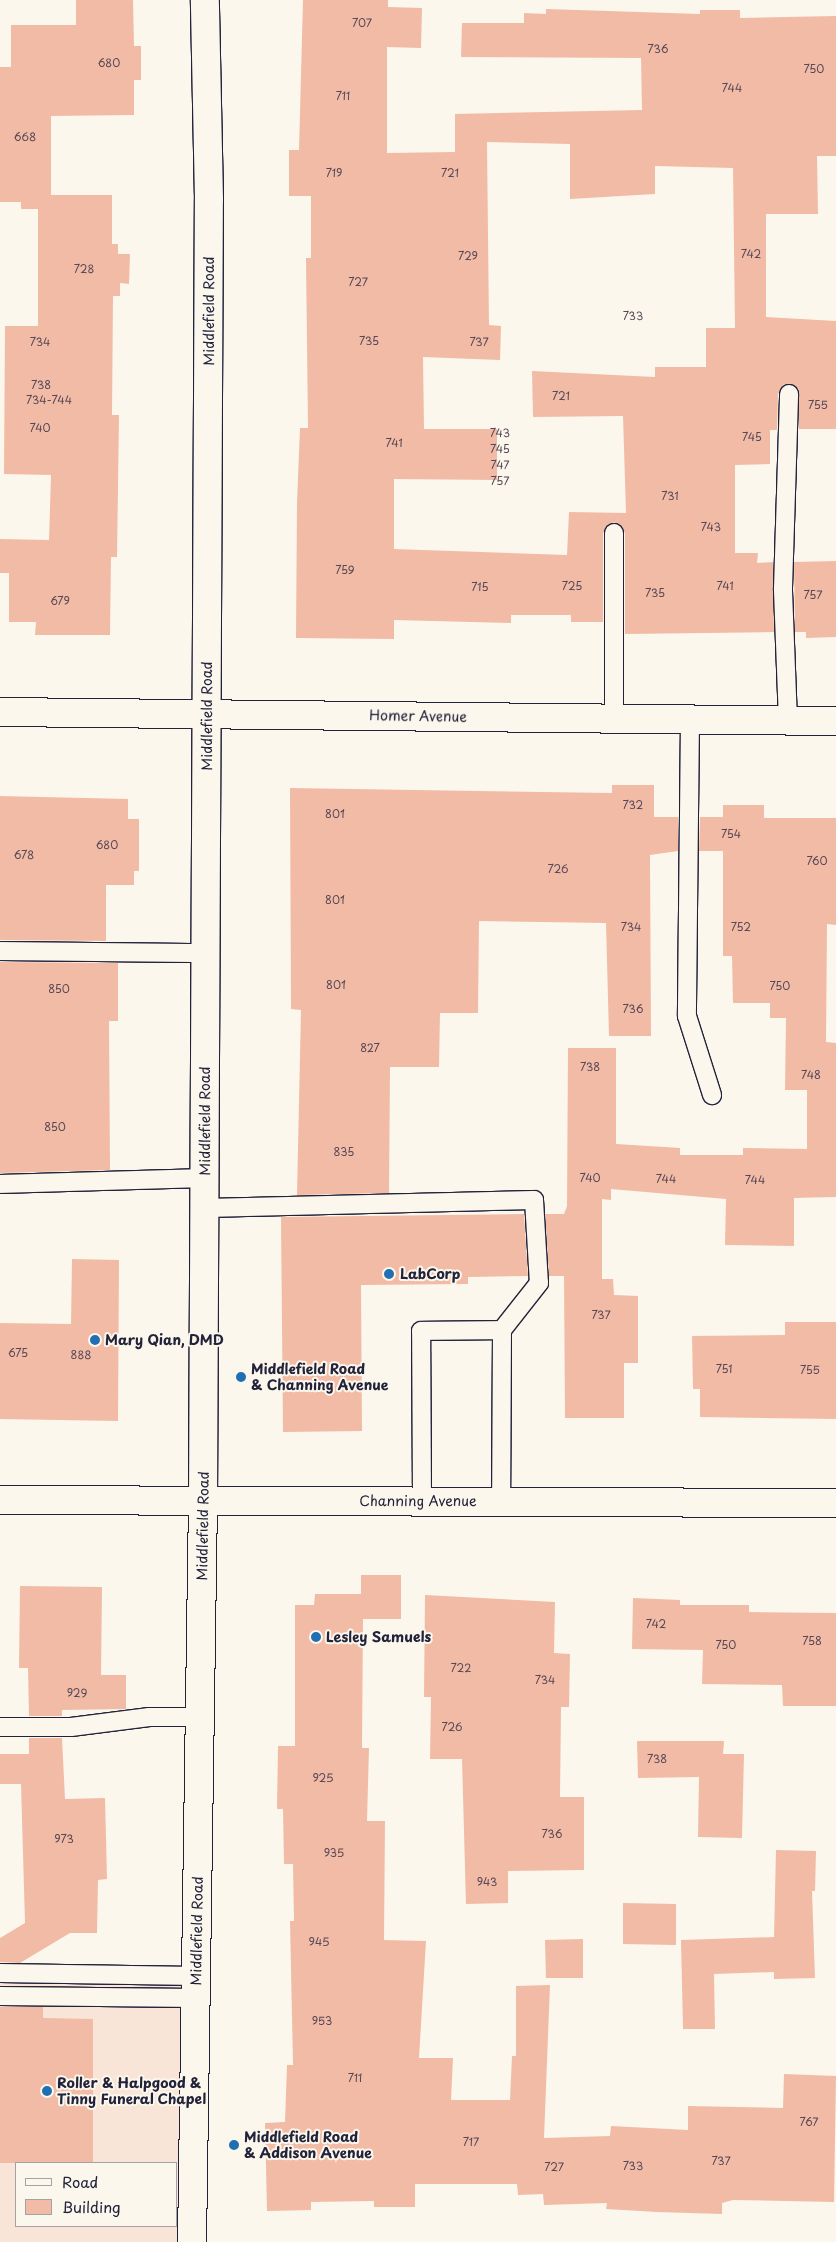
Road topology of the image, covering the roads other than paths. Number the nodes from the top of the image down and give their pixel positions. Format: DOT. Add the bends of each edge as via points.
graph roads {
  1 [pos="205,0"];
  2 [pos="789,394"];
  3 [pos="614,533"];
  4 [pos="0,712"];
  5 [pos="207,713"];
  6 [pos="614,719"];
  7 [pos="690,720"];
  8 [pos="788,721"];
  9 [pos="836,721"];
  10 [pos="0,951"];
  11 [pos="206,953"];
  12 [pos="712,1094"];
  13 [pos="205,1178"];
  14 [pos="0,1184"];
  15 [pos="205,1208"];
  16 [pos="502,1330"];
  17 [pos="0,1500"];
  18 [pos="203,1500"];
  19 [pos="422,1501"];
  20 [pos="501,1501"];
  21 [pos="836,1503"];
  22 [pos="200,1716"];
  23 [pos="0,1727"];
  24 [pos="0,1973"];
  25 [pos="196,1987"];
  26 [pos="0,1996"];
  27 [pos="192,2242"];
  1 -- 5 [label="main road, Middlefield Road" via="209,200"];
  2 -- 8 [label="lane" via="782,588"];
  3 -- 6 [label="lane"];
  4 -- 5 [label="main road, Homer Avenue"];
  5 -- 6 [label="main road, Homer Avenue"];
  5 -- 11 [label="main road, Middlefield Road"];
  6 -- 7 [label="main road, Homer Avenue"];
  7 -- 8 [label="main road, Homer Avenue"];
  7 -- 12 [label="lane" via="687,1016"];
  8 -- 9 [label="main road, Homer Avenue"];
  10 -- 11 [label="lane"];
  11 -- 13 [label="main road, Middlefield Road"];
  13 -- 14 [label="lane"];
  13 -- 15 [label="main road, Middlefield Road"];
  15 -- 16 [label="lane" via="534,1200 538,1283"];
  15 -- 18 [label="main road, Middlefield Road"];
  16 -- 19 [label="lane" via="421,1331"];
  16 -- 20 [label="lane"];
  17 -- 18 [label="main road, Channing Avenue"];
  18 -- 19 [label="main road, Channing Avenue"];
  18 -- 22 [label="main road, Middlefield Road"];
  19 -- 20 [label="main road, Channing Avenue"];
  20 -- 21 [label="main road, Channing Avenue"];
  22 -- 23 [label="lane" via="149,1717 71,1727"];
  22 -- 25 [label="main road, Middlefield Road"];
  24 -- 25 [label="lane"];
  25 -- 26 [label="lane"];
  25 -- 27 [label="main road, Middlefield Road"];
}
